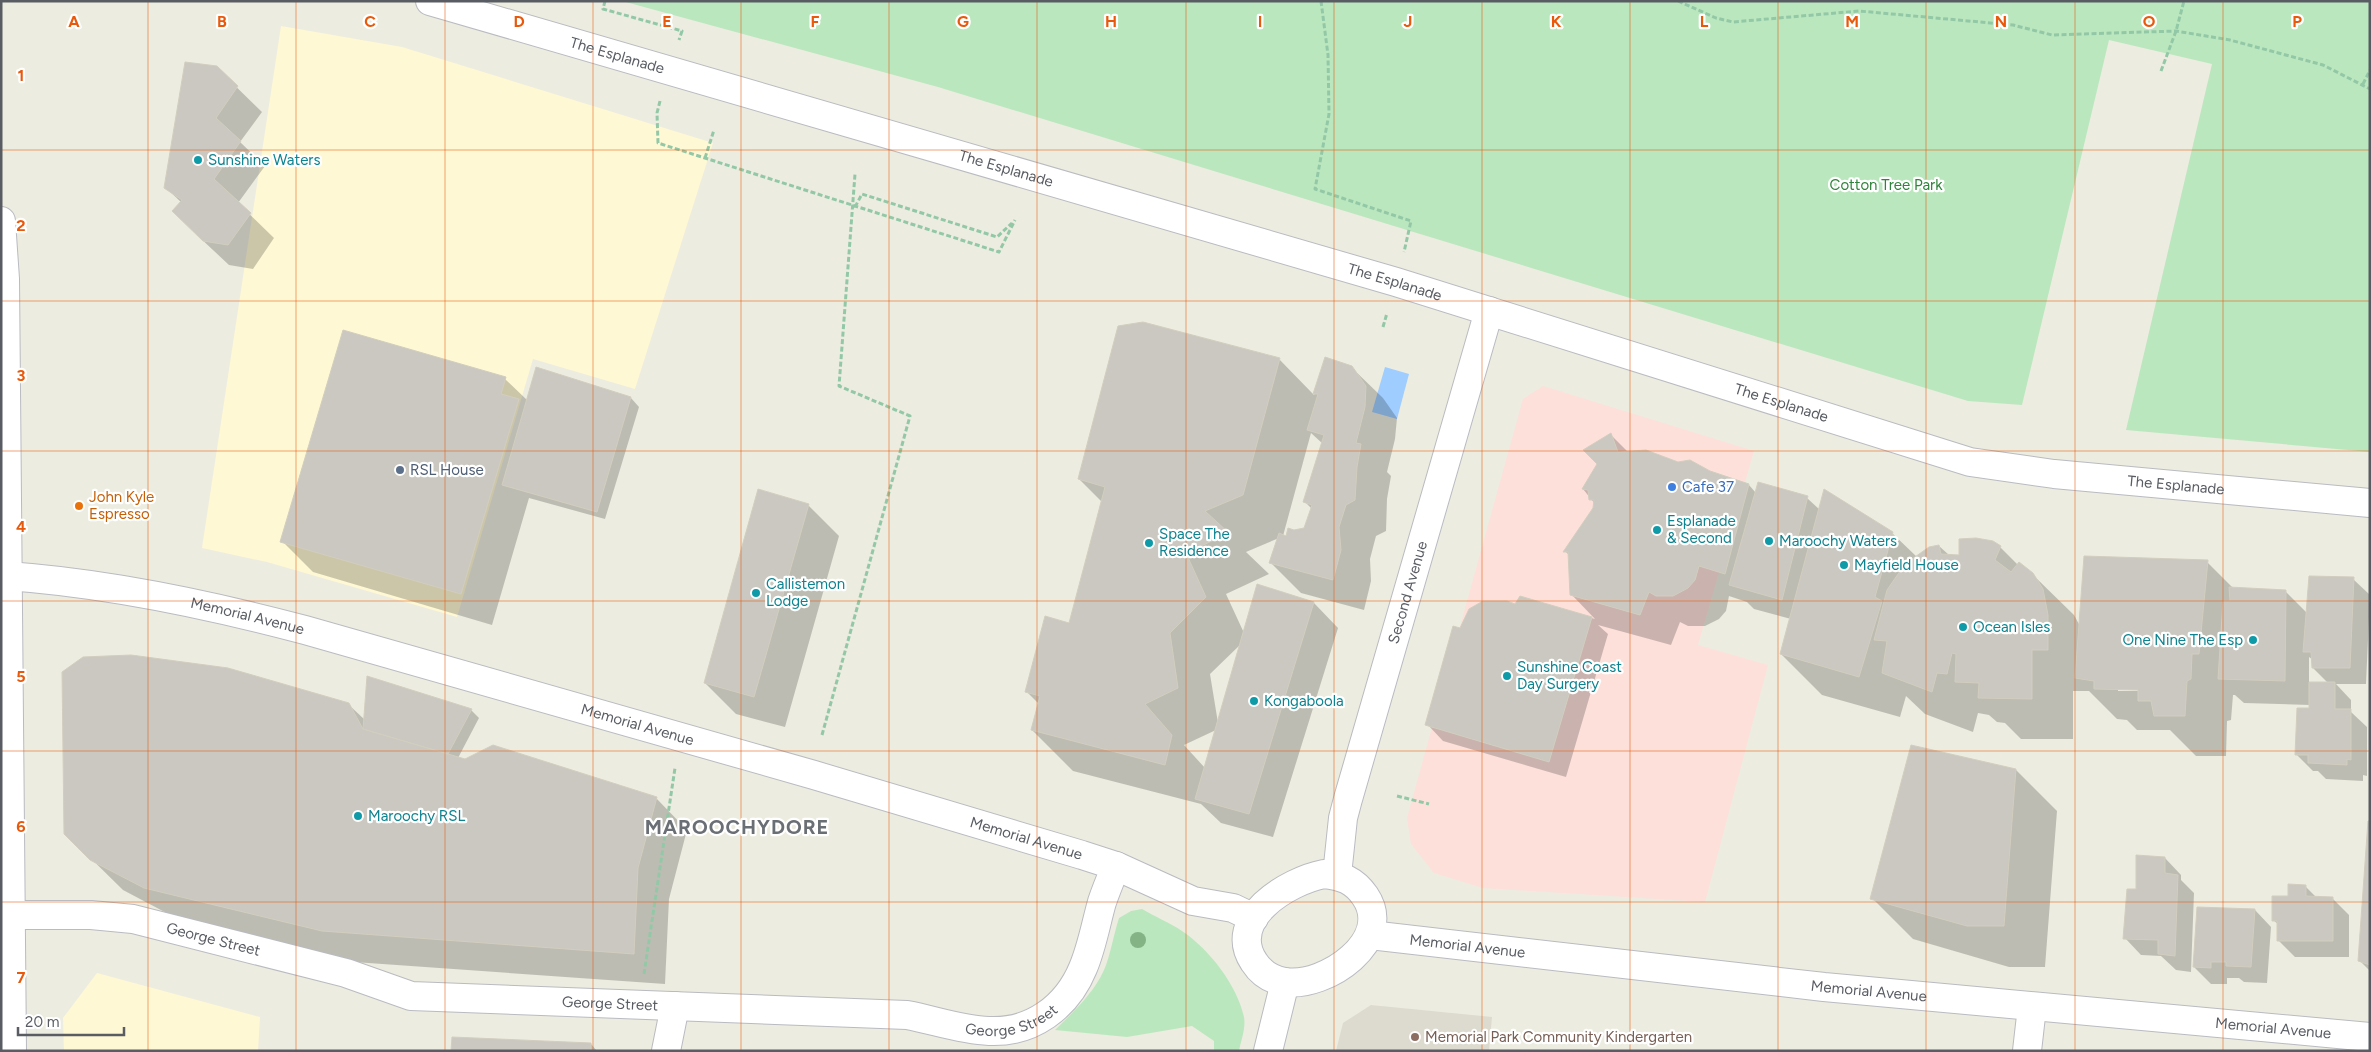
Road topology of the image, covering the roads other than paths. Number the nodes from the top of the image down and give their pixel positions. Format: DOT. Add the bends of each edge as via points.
graph roads {
  1 [pos="430,1"];
  2 [pos="1,220"];
  3 [pos="1489,310"];
  4 [pos="2370,503"];
  5 [pos="8,576"];
  6 [pos="5,724"];
  7 [pos="1116,866"];
  8 [pos="1337,875"];
  9 [pos="11,915"];
  10 [pos="1254,918"];
  11 [pos="1370,935"];
  12 [pos="1285,982"];
  13 [pos="675,1006"];
  14 [pos="2032,1007"];
  15 [pos="2370,1037"];
  16 [pos="12,1051"];
  17 [pos="666,1051"];
  18 [pos="1268,1051"];
  19 [pos="2028,1051"];
  1 -- 3 [label="street, The Esplanade"];
  2 -- 5 [label="street" via="5,279"];
  3 -- 4 [label="street, The Esplanade" via="1970,462 2063,475"];
  3 -- 8 [label="street, Second Avenue" via="1348,798"];
  5 -- 6 [label="street"];
  5 -- 7 [label="street, Memorial Avenue" via="121,589 253,616 824,778"];
  6 -- 9 [label="street"];
  7 -- 10 [label="street, Memorial Avenue" via="1193,901 1233,908"];
  7 -- 13 [label="street, George Street" via="1084,967 1074,986 1042,1020 1027,1026 990,1031 906,1015"];
  8 -- 10 [label="street" via="1311,876 1295,884 1275,895"];
  8 -- 11 [label="street" via="1350,879 1372,906 1374,920"];
  9 -- 13 [label="street, George Street" via="91,915 133,919 346,973 411,996"];
  9 -- 16 [label="street"];
  10 -- 12 [label="street" via="1248,930 1249,954 1258,968 1271,978"];
  11 -- 12 [label="street" via="1356,953 1328,973 1300,982"];
  11 -- 14 [label="street, Memorial Avenue" via="1824,987"];
  12 -- 18 [label="street"];
  13 -- 17 [label="street"];
  14 -- 15 [label="street, Memorial Avenue"];
  14 -- 19 [label="street"];
}
